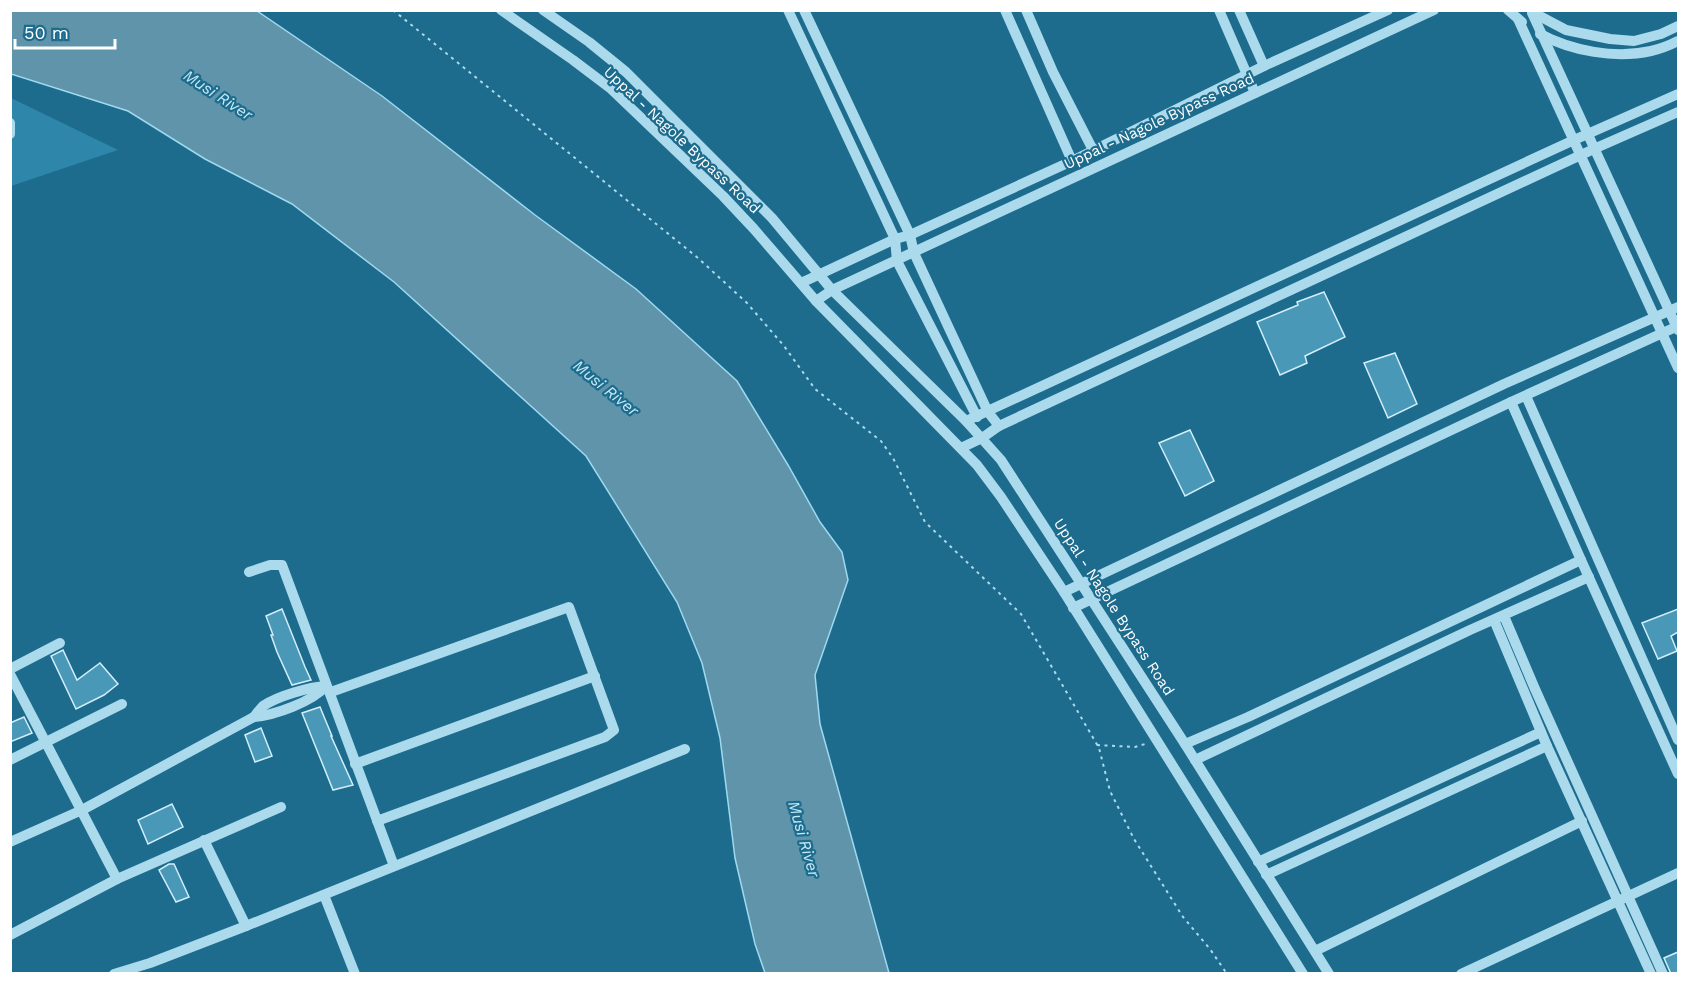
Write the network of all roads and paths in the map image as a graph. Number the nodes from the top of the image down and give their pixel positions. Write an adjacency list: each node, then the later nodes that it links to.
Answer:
1 (393, 10): 73 (path)
2 (501, 10): 36 (street, Uppal - Nagole Bypass Road)
3 (543, 10): 35 (street, Uppal - Nagole Bypass Road)
4 (788, 10): 32 (street)
5 (804, 10): 31 (street)
6 (1005, 10): 30 (street)
7 (1026, 10): 28 (street)
8 (1219, 10): 19 (street)
9 (1239, 10): 18 (street)
10 (1388, 10): 18 (street, Uppal - Nagole Bypass Road)
11 (1434, 10): 20 (street, Uppal - Nagole Bypass Road)
12 (1508, 10): 14 (street)
13 (1531, 12): 15 (street); 16 (street)
14 (1518, 19): 16 (street); 26 (street)
15 (1678, 26)
16 (1542, 35): 17 (street); 24 (street)
17 (1678, 42)
18 (1264, 66): 19 (street, Uppal - Nagole Bypass Road)
19 (1248, 74): 20 (street); 28 (street, Uppal - Nagole Bypass Road)
20 (1255, 93): 33 (street, Uppal - Nagole Bypass Road)
21 (1678, 94): 24 (street)
22 (1678, 112): 27 (street)
23 (10, 123): 25 (street)
24 (1589, 134): 26 (street); 27 (street)
25 (10, 135)
26 (1574, 140): 29 (street); 44 (street)
27 (1596, 148): 29 (street); 39 (street)
28 (1093, 150): 30 (street, Uppal - Nagole Bypass Road)
29 (1581, 155): 40 (street); 49 (street)
30 (1072, 160): 31 (street, Uppal - Nagole Bypass Road)
31 (910, 235): 32 (street, Uppal - Nagole Bypass Road); 33 (street)
32 (895, 239): 34 (street); 35 (street, Uppal - Nagole Bypass Road)
33 (914, 253): 34 (street, Uppal - Nagole Bypass Road); 47 (street)
34 (897, 261): 37 (street, Uppal - Nagole Bypass Road); 48 (street)
35 (819, 275): 36 (street, Uppal - Nagole Bypass Road); 37 (street, Uppal - Nagole Bypass Road)
36 (801, 284): 38 (street, Uppal - Nagole Bypass Road)
37 (832, 290): 38 (street, Uppal - Nagole Bypass Road); 50 (street, Uppal - Nagole Bypass Road)
38 (816, 301): 53 (street, Uppal - Nagole Bypass Road)
39 (1674, 309): 40 (street); 41 (street)
40 (1656, 317): 42 (street); 57 (street)
41 (1678, 327): 42 (street)
42 (1662, 332): 43 (street); 45 (street)
43 (1678, 368)
44 (1030, 393): 47 (street); 49 (street)
45 (1526, 396): 46 (street); 70 (street)
46 (1511, 402): 54 (street); 59 (street)
47 (988, 412): 48 (street); 51 (street)
48 (977, 417): 50 (street)
49 (1013, 419): 51 (street)
50 (966, 422): 52 (street, Uppal - Nagole Bypass Road)
51 (999, 426): 52 (street)
52 (982, 438): 53 (street); 57 (street, Uppal - Nagole Bypass Road)
53 (961, 448): 58 (street, Uppal - Nagole Bypass Road)
54 (1581, 560): 56 (street); 72 (street)
55 (249, 572): 66 (street)
56 (1589, 577): 61 (street); 79 (street)
57 (1081, 583): 58 (street); 59 (street, Uppal - Nagole Bypass Road)
58 (1064, 592): 60 (street, Uppal - Nagole Bypass Road)
59 (1092, 598): 60 (street); 72 (street, Uppal - Nagole Bypass Road)
60 (1073, 608): 69 (street, Uppal - Nagole Bypass Road)
61 (1499, 618): 68 (street); 77 (street); 92 (street)
62 (60, 644): 63 (street)
63 (10, 669)
64 (10, 674): 71 (street)
65 (595, 676): 66 (street); 78 (street); 82 (street)
66 (328, 689): 78 (street); 81 (street)
67 (122, 704): 71 (street)
68 (1541, 732): 74 (street); 86 (street)
69 (1156, 740): 73 (path); 100 (street, Uppal - Nagole Bypass Road)
70 (1678, 740)
71 (45, 741): 76 (street); 81 (street)
72 (1185, 744): 77 (street, Uppal - Nagole Bypass Road)
73 (1097, 745): 99 (path)
74 (1547, 746): 83 (street); 89 (street)
75 (685, 749): 87 (street)
76 (10, 760)
77 (1195, 760): 86 (street, Uppal - Nagole Bypass Road)
78 (355, 764): 82 (street)
79 (1678, 774)
80 (281, 807): 84 (street)
81 (82, 810): 85 (street); 90 (street)
82 (377, 821): 87 (street)
83 (1582, 822): 93 (street); 96 (street)
84 (204, 840): 90 (street); 94 (street)
85 (10, 842)
86 (1258, 862): 89 (street, Uppal - Nagole Bypass Road)
87 (394, 866): 91 (street)
88 (1678, 873): 92 (street)
89 (1266, 875): 96 (street, Uppal - Nagole Bypass Road)
90 (117, 879): 95 (street)
91 (324, 895): 94 (street); 98 (street)
92 (1628, 896): 93 (street); 104 (street)
93 (1617, 901): 102 (street); 103 (street)
94 (246, 926): 97 (street)
95 (10, 935)
96 (1315, 951): 101 (street, Uppal - Nagole Bypass Road)
97 (114, 974)
98 (355, 974)
99 (1227, 974)
100 (1303, 974)
101 (1329, 974)
102 (1461, 974)
103 (1651, 974)
104 (1663, 974)

